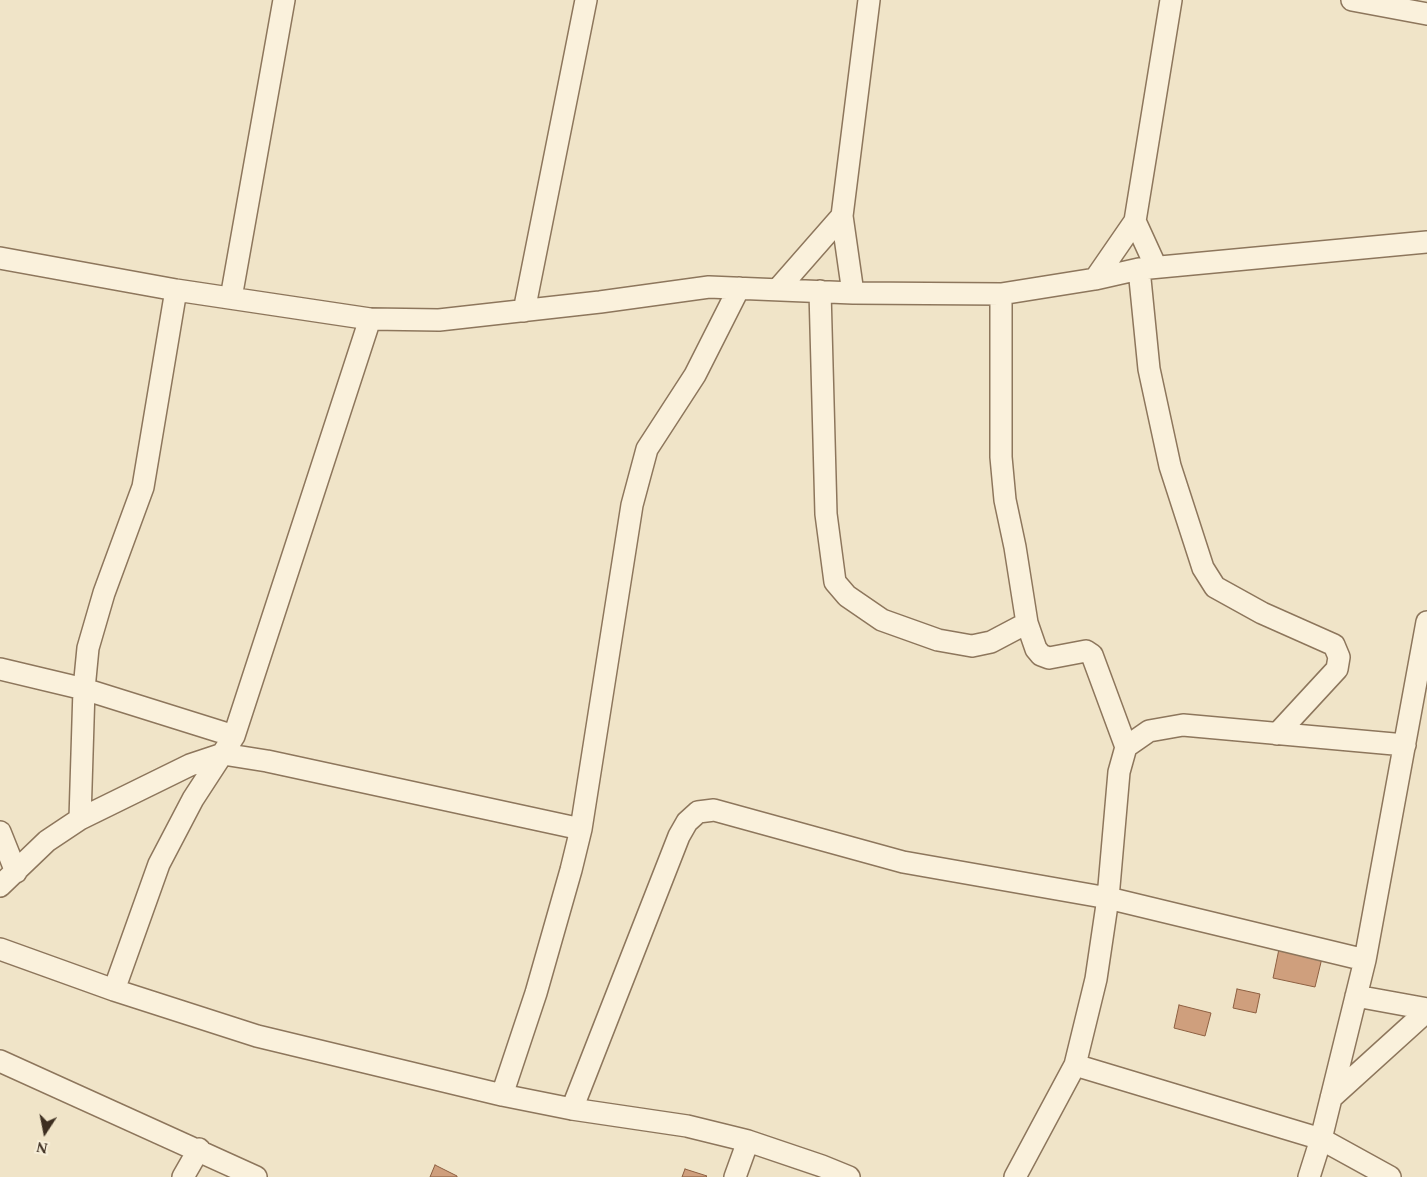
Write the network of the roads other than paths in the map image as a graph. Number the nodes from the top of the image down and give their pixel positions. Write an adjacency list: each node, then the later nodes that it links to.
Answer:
1 (284, 0): 19 (street)
2 (586, 0): 20 (street)
3 (869, 0): 7 (street)
4 (1171, 0): 8 (street)
5 (1352, 0): 6 (street)
6 (1427, 14)
7 (842, 216): 14 (street); 17 (street)
8 (1135, 221): 11 (street); 12 (street)
9 (1427, 242): 11 (street)
10 (0, 258): 15 (street)
11 (1147, 268): 12 (street); 26 (street)
12 (1096, 279): 18 (street)
13 (739, 288): 14 (street); 20 (street); 31 (street)
14 (778, 289): 16 (street)
15 (176, 290): 19 (street); 25 (street)
16 (820, 291): 17 (street); 23 (street)
17 (854, 293): 18 (street)
18 (1001, 294): 23 (street)
19 (231, 298): 21 (street)
20 (524, 310): 21 (street)
21 (370, 319): 27 (street)
22 (1427, 622): 28 (street)
23 (1027, 623): 29 (street)
24 (0, 669): 25 (street)
25 (84, 689): 27 (street); 30 (street)
26 (1277, 734): 28 (street); 29 (street)
27 (228, 745): 30 (street); 31 (street); 38 (street)
28 (1404, 745): 37 (street)
29 (1126, 746): 35 (street)
30 (80, 819): 33 (street)
31 (581, 829): 43 (street)
32 (0, 832): 33 (street)
33 (16, 872): 34 (street)
34 (0, 886)
35 (1108, 898): 37 (street); 42 (street); 45 (street)
36 (0, 949): 38 (street)
37 (1365, 960): 39 (street)
38 (114, 990): 43 (street)
39 (1356, 996): 40 (street); 44 (street)
40 (1427, 1010): 44 (street)
41 (0, 1062): 48 (street)
42 (1075, 1065): 46 (street); 53 (street)
43 (502, 1094): 45 (street)
44 (1331, 1098): 46 (street)
45 (572, 1109): 47 (street)
46 (1321, 1138): 54 (street); 55 (street)
47 (748, 1142): 51 (street); 52 (street)
48 (198, 1149): 49 (street); 50 (street)
49 (183, 1177)
50 (256, 1177)
51 (735, 1177)
52 (849, 1177)
53 (1015, 1177)
54 (1309, 1177)
55 (1390, 1177)

